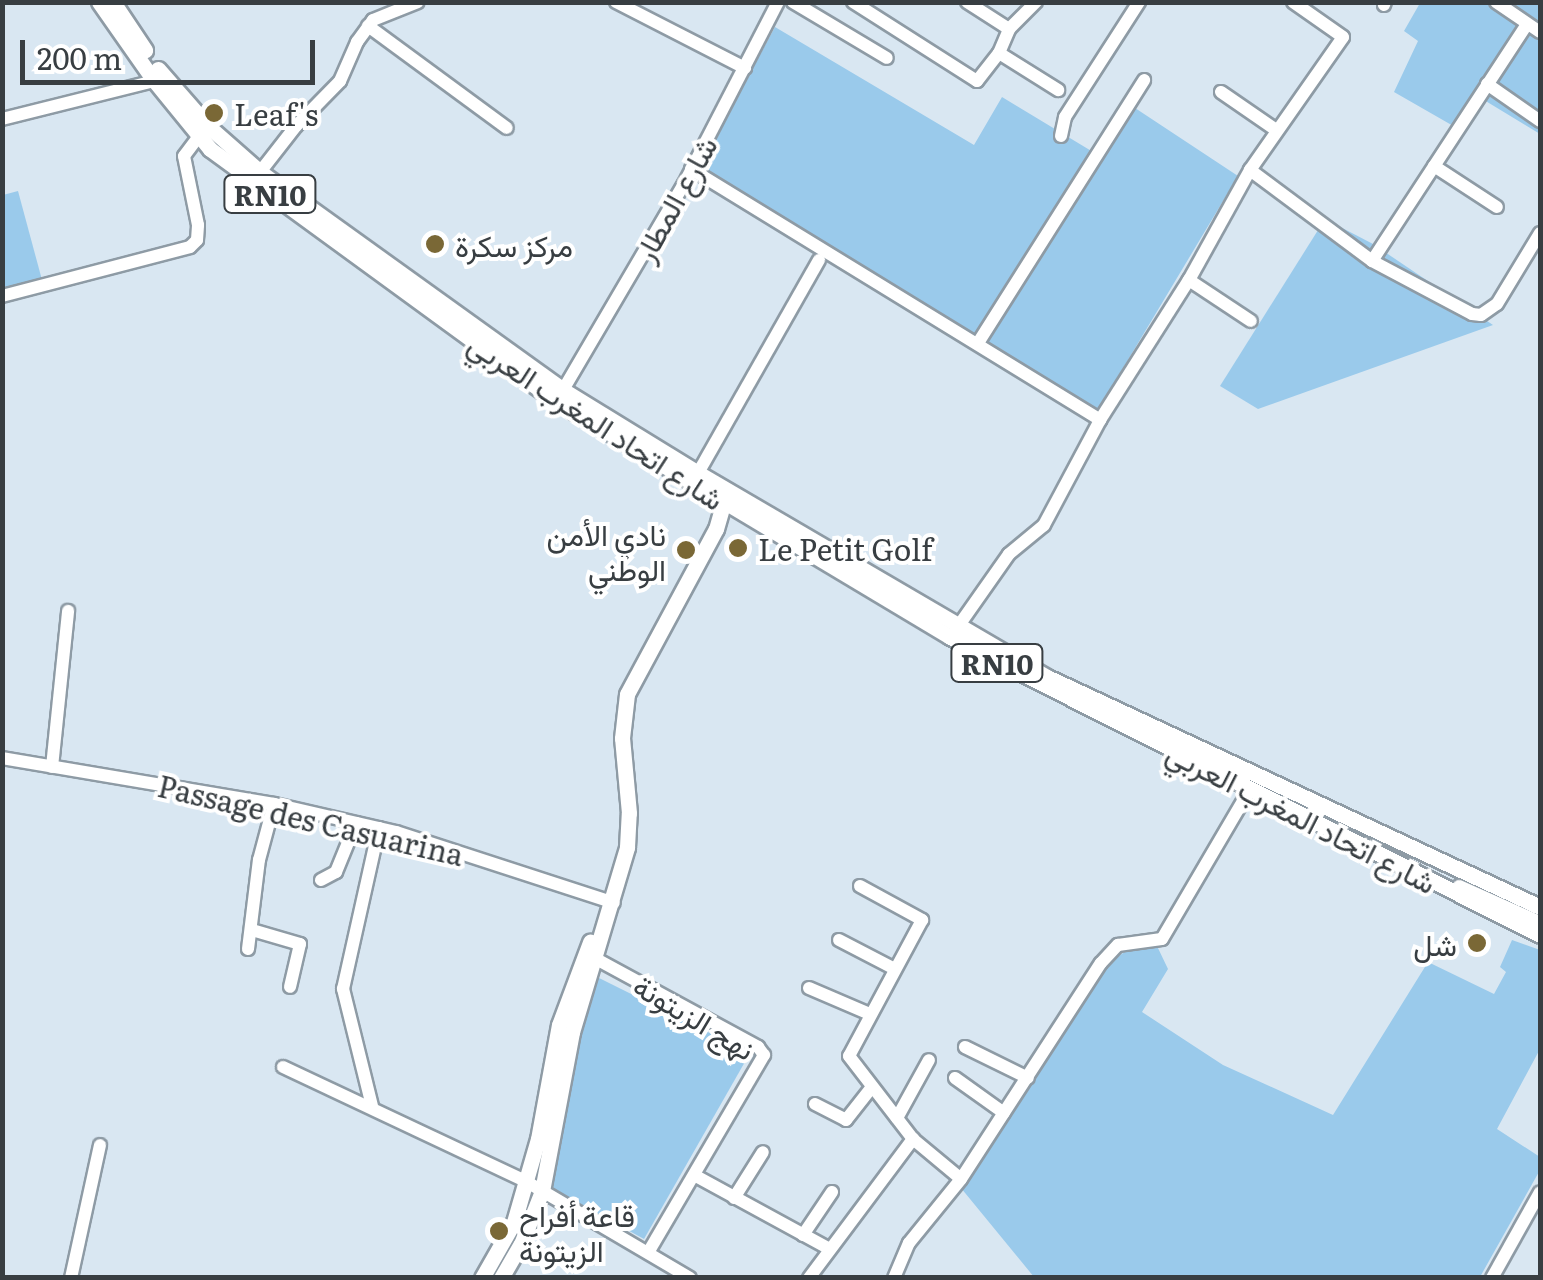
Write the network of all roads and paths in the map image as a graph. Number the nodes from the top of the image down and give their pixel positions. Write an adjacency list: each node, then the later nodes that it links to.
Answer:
1 (99, 2): 22 (main road, شارع اتحاد المغرب العربي / RN10)
2 (418, 2): 15 (street)
3 (616, 2): 20 (street)
4 (778, 2): 20 (street, شارع المطار)
5 (794, 2): 19 (street)
6 (853, 2): 18 (street)
7 (967, 2): 13 (street)
8 (1036, 2): 16 (street)
9 (1139, 2): 31 (street)
10 (1293, 2): 30 (street)
11 (1496, 2): 14 (street)
12 (119, 5): 29 (main road, شارع اتحاد المغرب العربي / RN10)
13 (989, 8): 16 (street)
14 (1528, 24): 17 (street); 23 (street)
15 (368, 26): 28 (street); 35 (street)
16 (1009, 29): 18 (street)
17 (1540, 32)
18 (999, 52): 24 (street)
19 (888, 58)
20 (745, 68): 33 (street, شارع المطار)
21 (1144, 80): 43 (street)
22 (154, 81): 26 (street); 29 (main road, شارع اتحاد المغرب العربي / RN10)
23 (1487, 84): 27 (street); 32 (street)
24 (1058, 90)
25 (1221, 92): 30 (street)
26 (2, 120)
27 (1540, 120)
28 (506, 128)
29 (204, 130): 35 (main road, شارع اتحاد المغرب العربي / RN10); 41 (street); 47 (main road, شارع اتحاد المغرب العربي / RN10)
30 (1276, 130): 34 (street)
31 (1061, 136)
32 (1434, 166): 36 (street); 39 (street)
33 (691, 168): 43 (street); 44 (street, شارع المطار)
34 (1250, 170): 39 (street); 40 (street)
35 (260, 172): 44 (main road, شارع اتحاد المغرب العربي / RN10)
36 (1497, 207)
37 (1540, 233): 39 (street)
38 (819, 260): 46 (street)
39 (1372, 261)
40 (1190, 280): 42 (street); 45 (street)
41 (2, 296)
42 (1251, 321)
43 (978, 344): 45 (street)
44 (562, 390): 46 (main road, شارع اتحاد المغرب العربي / RN10)
45 (1100, 420): 51 (street)
46 (698, 473): 47 (main road, شارع اتحاد المغرب العربي / RN10)
47 (724, 495): 48 (main road, شارع اتحاد المغرب العربي / RN10); 49 (main road)
48 (742, 506): 49 (main road); 51 (main road, شارع اتحاد المغرب العربي / RN10); 54 (main road, شارع اتحاد المغرب العربي / RN10)
49 (716, 528): 61 (main road)
50 (68, 611): 53 (street)
51 (957, 628): 62 (main road, شارع اتحاد المغرب العربي / RN10)
52 (2, 755): 53 (street, Passage des Casuarina)
53 (53, 765): 55 (street, Passage des Casuarina)
54 (1250, 789): 58 (main road, شارع اتحاد المغرب العربي / RN10); 77 (street)
55 (274, 804): 56 (street, Passage des Casuarina); 64 (street)
56 (356, 823): 57 (street, Passage des Casuarina); 59 (street)
57 (379, 828): 61 (street, Passage des Casuarina); 80 (street)
58 (1351, 839): 63 (street); 65 (main road, شارع اتحاد المغرب العربي / RN10)
59 (322, 880)
60 (860, 886): 69 (street)
61 (613, 898): 68 (main road)
62 (1540, 907)
63 (1540, 922)
64 (252, 930): 67 (street); 70 (street)
65 (1540, 935)
66 (840, 940): 69 (street)
67 (248, 950)
68 (590, 956): 86 (street, نهج الزيتونة); 88 (main road)
69 (895, 970): 72 (street)
70 (290, 987)
71 (810, 988): 72 (street)
72 (870, 1014): 78 (street)
73 (965, 1047): 77 (street)
74 (929, 1060): 82 (street)
75 (283, 1067): 80 (street)
76 (955, 1078): 81 (street)
77 (1028, 1078): 81 (street)
78 (872, 1087): 79 (street); 82 (street)
79 (815, 1104)
80 (372, 1106): 88 (street)
81 (1004, 1113): 87 (street)
82 (897, 1118): 83 (street)
83 (913, 1139): 87 (street); 93 (street)
84 (100, 1145): 95 (street)
85 (763, 1152): 91 (street)
86 (694, 1175): 91 (street); 94 (street, نهج الزيتونة)
87 (961, 1179): 100 (street)
88 (534, 1187): 94 (street); 96 (main road); 97 (main road)
89 (832, 1192): 92 (street)
90 (1540, 1192): 101 (street)
91 (734, 1198): 92 (street)
92 (803, 1235): 93 (street)
93 (828, 1248): 99 (street)
94 (649, 1251): 98 (street)
95 (72, 1278)
96 (482, 1278)
97 (501, 1278)
98 (690, 1278)
99 (809, 1278)
100 (894, 1278)
101 (1492, 1278)

